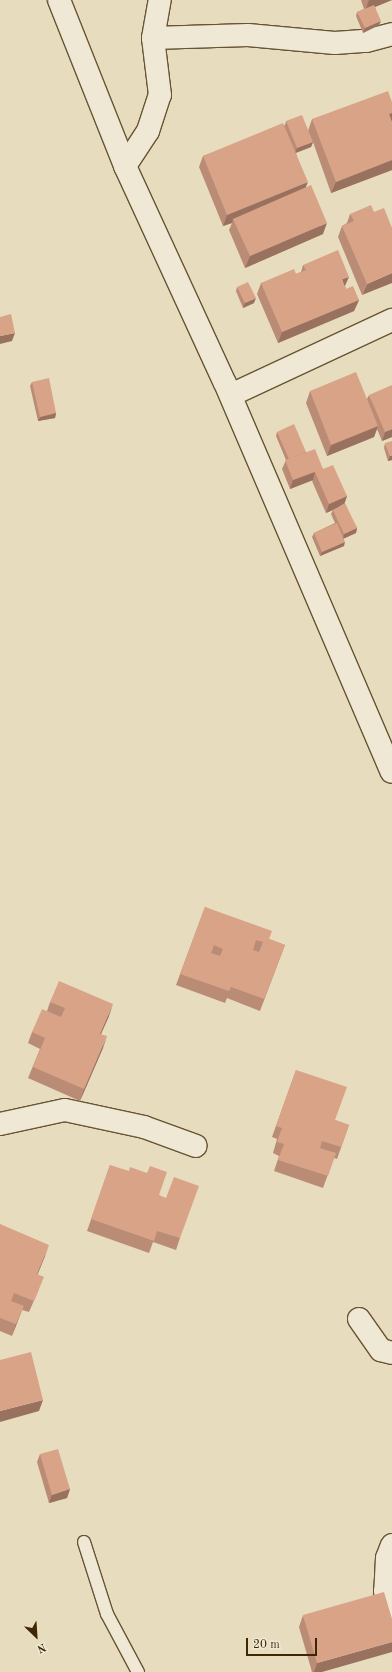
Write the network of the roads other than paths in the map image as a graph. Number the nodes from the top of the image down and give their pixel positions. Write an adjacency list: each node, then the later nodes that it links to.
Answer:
1 (59, 0): 5 (street)
2 (160, 0): 4 (street)
3 (392, 34): 4 (street)
4 (153, 38): 5 (street)
5 (125, 166): 7 (street)
6 (392, 320): 7 (street)
7 (230, 396): 8 (street)
8 (392, 772)
9 (0, 1124): 10 (street)
10 (196, 1146)
11 (359, 1319): 12 (street)
12 (392, 1354)
13 (84, 1542): 16 (lane)
14 (392, 1544): 15 (street)
15 (392, 1624)
16 (138, 1672)

